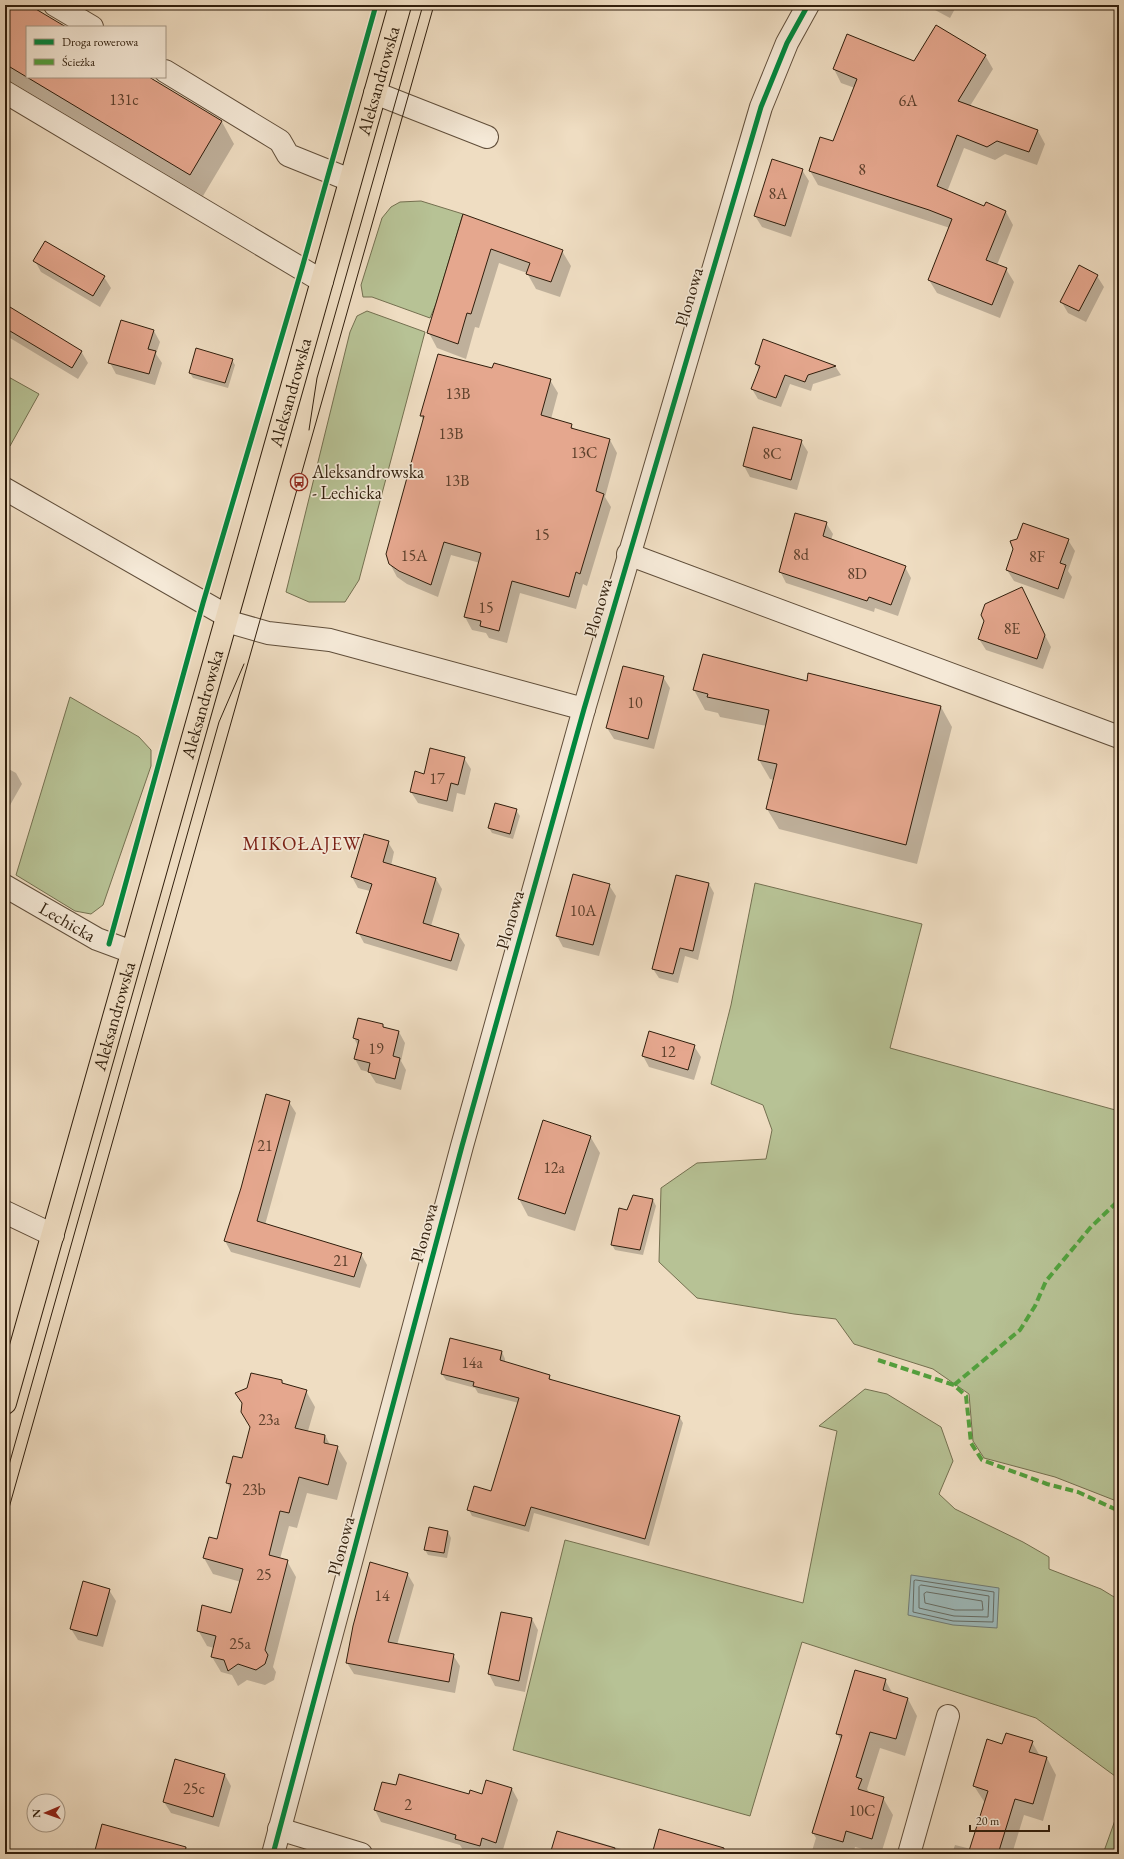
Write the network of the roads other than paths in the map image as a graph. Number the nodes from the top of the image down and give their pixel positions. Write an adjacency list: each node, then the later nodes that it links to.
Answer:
1 (55, 5): 4 (street)
2 (400, 5): 7 (main road, Aleksandrowska)
3 (808, 5): 12 (street, Plonowa)
4 (90, 26)
5 (166, 72): 9 (street)
6 (5, 92): 10 (street)
7 (375, 93): 8 (street); 9 (main road, Aleksandrowska)
8 (487, 137)
9 (350, 180): 10 (main road, Aleksandrowska)
10 (322, 281): 13 (main road, Aleksandrowska)
11 (5, 488): 13 (street)
12 (628, 554): 14 (street, Plonowa); 15 (street)
13 (227, 619): 14 (street); 17 (main road, Aleksandrowska)
14 (584, 709): 22 (street, Plonowa)
15 (1119, 737)
16 (5, 886): 17 (street, Lechicka)
17 (132, 952): 19 (main road, Aleksandrowska)
18 (5, 1212): 19 (street)
19 (52, 1235): 20 (main road, Aleksandrowska)
20 (5, 1403)
21 (948, 1716): 25 (street)
22 (279, 1829): 23 (street, Plonowa); 24 (street)
23 (273, 1854)
24 (361, 1854)
25 (909, 1854)

